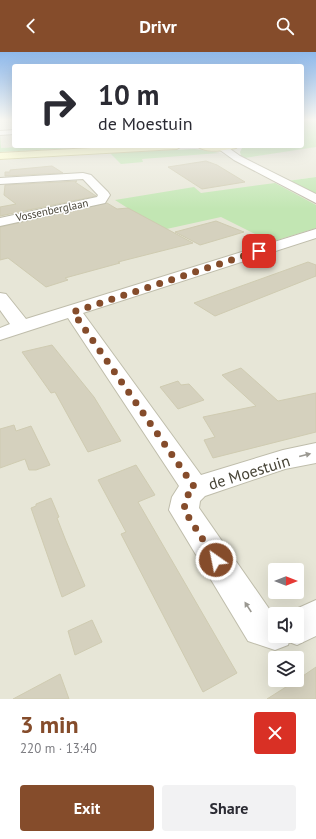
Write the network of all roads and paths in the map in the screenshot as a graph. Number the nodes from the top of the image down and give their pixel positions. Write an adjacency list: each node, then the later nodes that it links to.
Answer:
1 (120, 149): 3 (main road)
2 (230, 149): 5 (street)
3 (0, 156)
4 (0, 181): 6 (street, Vossenberglaan)
5 (316, 199)
6 (0, 222)
7 (316, 233): 9 (street)
8 (0, 298): 10 (street)
9 (73, 312): 10 (street); 13 (street)
10 (22, 327): 11 (street)
11 (0, 334)
12 (316, 453): 13 (street, de Moestuin, one-way to 12)
13 (195, 488): 16 (street, de Moestuin, one-way to 13)
14 (316, 617): 15 (street)
15 (304, 624)
16 (268, 630)

